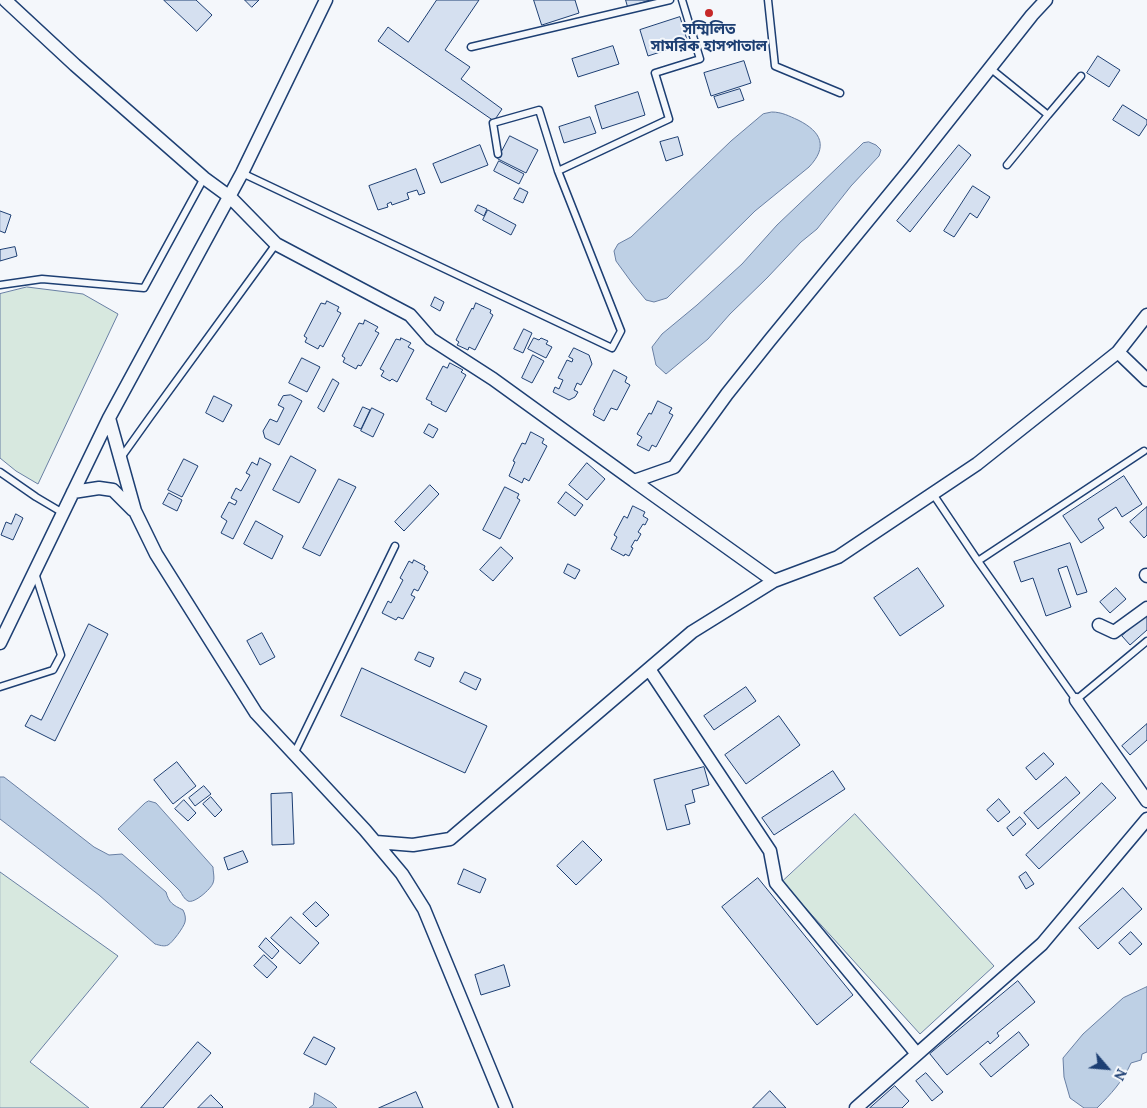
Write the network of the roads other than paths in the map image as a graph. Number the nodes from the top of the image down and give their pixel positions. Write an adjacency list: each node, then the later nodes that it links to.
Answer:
1 (5, 0): 18 (street)
2 (316, 0): 8 (street)
3 (326, 0): 8 (street)
4 (670, 0): 9 (lane)
5 (682, 0): 16 (lane)
6 (768, 0): 12 (lane)
7 (1046, 0): 10 (street)
8 (320, 13): 17 (street)
9 (471, 47)
10 (990, 68): 13 (lane); 29 (street)
11 (1081, 76): 13 (lane)
12 (840, 93)
13 (1048, 115): 15 (lane)
14 (498, 154): 16 (lane)
15 (1006, 165)
16 (558, 171): 17 (lane)
17 (242, 172): 19 (street)
18 (204, 178): 19 (street); 21 (lane)
19 (230, 197): 20 (street); 25 (street)
20 (276, 244): 27 (lane); 29 (street)
21 (0, 285)
22 (1147, 316): 23 (street)
23 (1118, 352): 24 (street); 31 (street)
24 (1147, 380)
25 (109, 418): 27 (street); 30 (street)
26 (1144, 451): 35 (lane)
27 (120, 460): 33 (street)
28 (0, 472): 32 (lane)
29 (634, 481): 37 (street)
30 (73, 492): 32 (street); 33 (street)
31 (933, 494): 35 (lane); 37 (street)
32 (63, 512): 36 (street)
33 (134, 512): 45 (street)
34 (395, 546): 45 (lane)
35 (978, 561): 44 (lane)
36 (34, 572): 41 (street); 43 (lane)
37 (774, 581): 42 (street)
38 (1147, 608): 39 (street)
39 (1099, 625)
40 (1147, 641): 44 (lane)
41 (0, 644)
42 (649, 669): 48 (street); 49 (street)
43 (0, 688)
44 (1076, 700): 46 (street)
45 (294, 754): 48 (street)
46 (1147, 801)
47 (1147, 819): 49 (street)
48 (376, 842): 50 (street)
49 (917, 1054): 51 (street)
50 (506, 1108)
51 (856, 1108)

